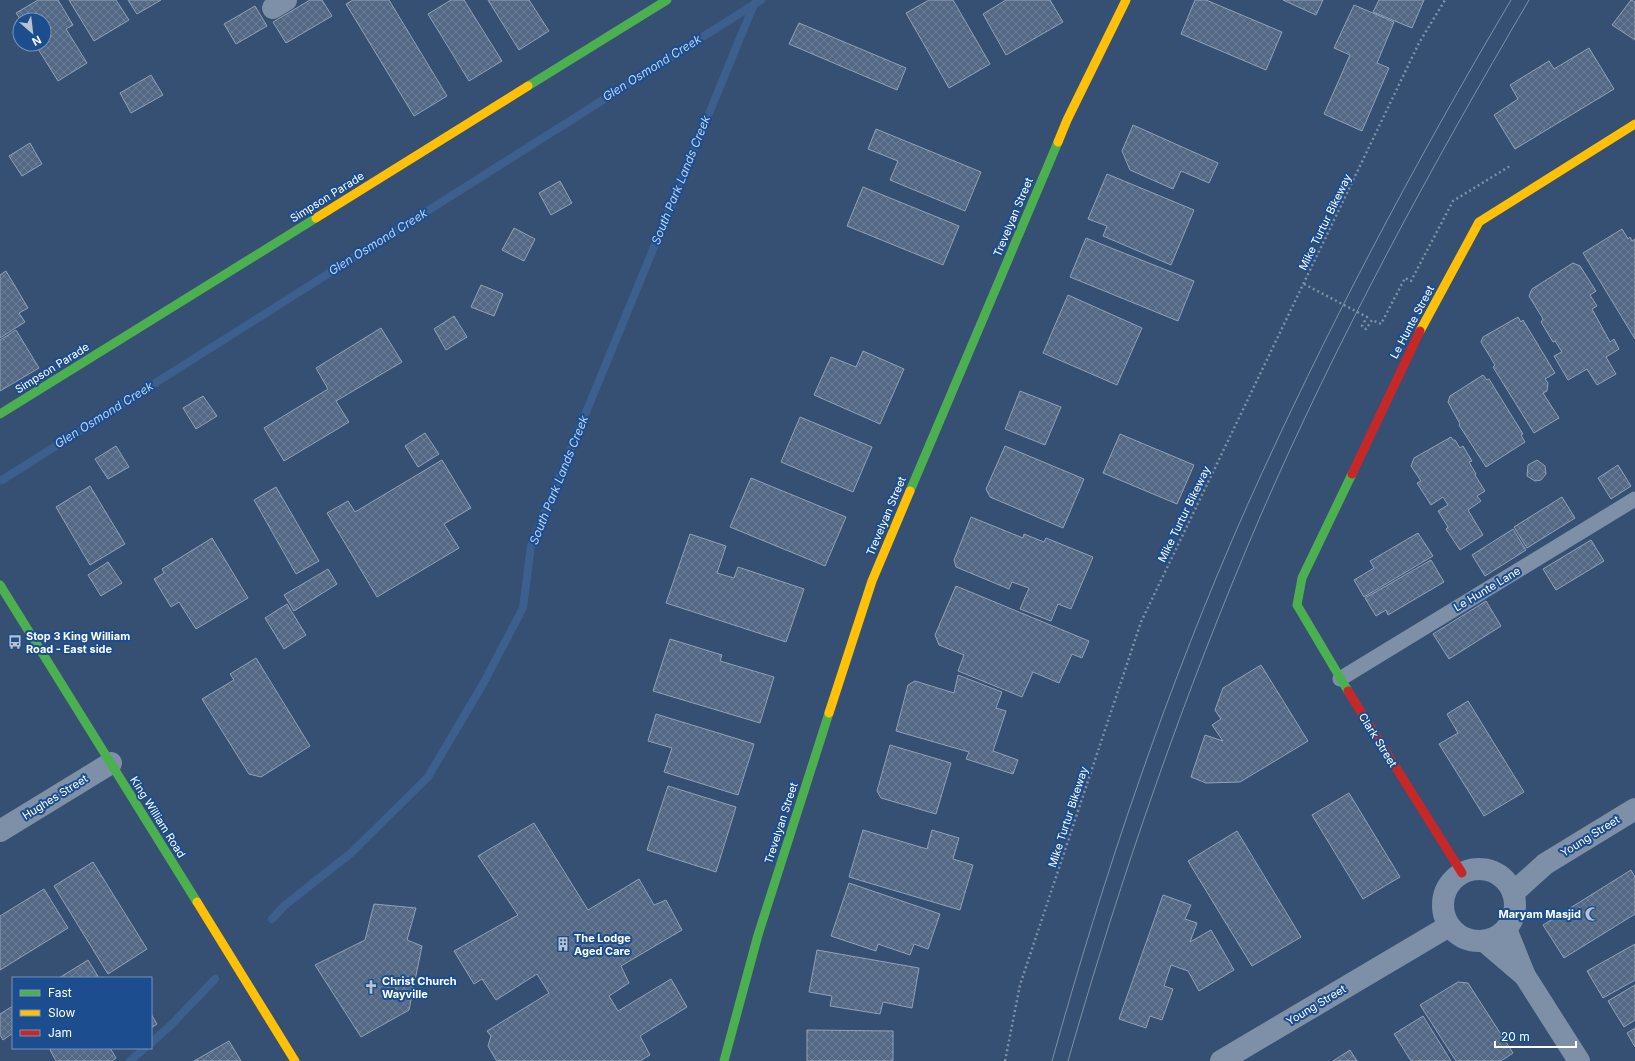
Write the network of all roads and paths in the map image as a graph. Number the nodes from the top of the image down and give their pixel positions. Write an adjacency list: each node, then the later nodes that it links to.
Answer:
1 (667, 0): 7 (street, Simpson Parade)
2 (1126, 0): 22 (street, Trevelyan Street)
3 (1445, 0): 6 (path, Mike Turtur Bikeway)
4 (1635, 124): 10 (street, Le Hunte Street)
5 (1510, 166): 6 (path)
6 (1304, 284): 23 (path, Mike Turtur Bikeway)
7 (0, 414)
8 (1635, 498): 11 (lane, Le Hunte Lane)
9 (0, 585): 12 (street, King William Road)
10 (1297, 604): 11 (street, Clark Street)
11 (1340, 679): 15 (street, Clark Street)
12 (111, 764): 14 (street, Hughes Street); 21 (street, King William Road)
13 (1635, 808): 16 (street, Young Street)
14 (0, 831)
15 (1462, 873): 16 (street); 17 (street)
16 (1508, 885): 18 (street)
17 (1446, 920): 19 (street); 24 (street, Young Street)
18 (1506, 929): 19 (street); 20 (street)
19 (1484, 941): 20 (street)
20 (1525, 976): 25 (street)
21 (295, 1061)
22 (724, 1061)
23 (1005, 1061)
24 (1221, 1061)
25 (1579, 1061)

